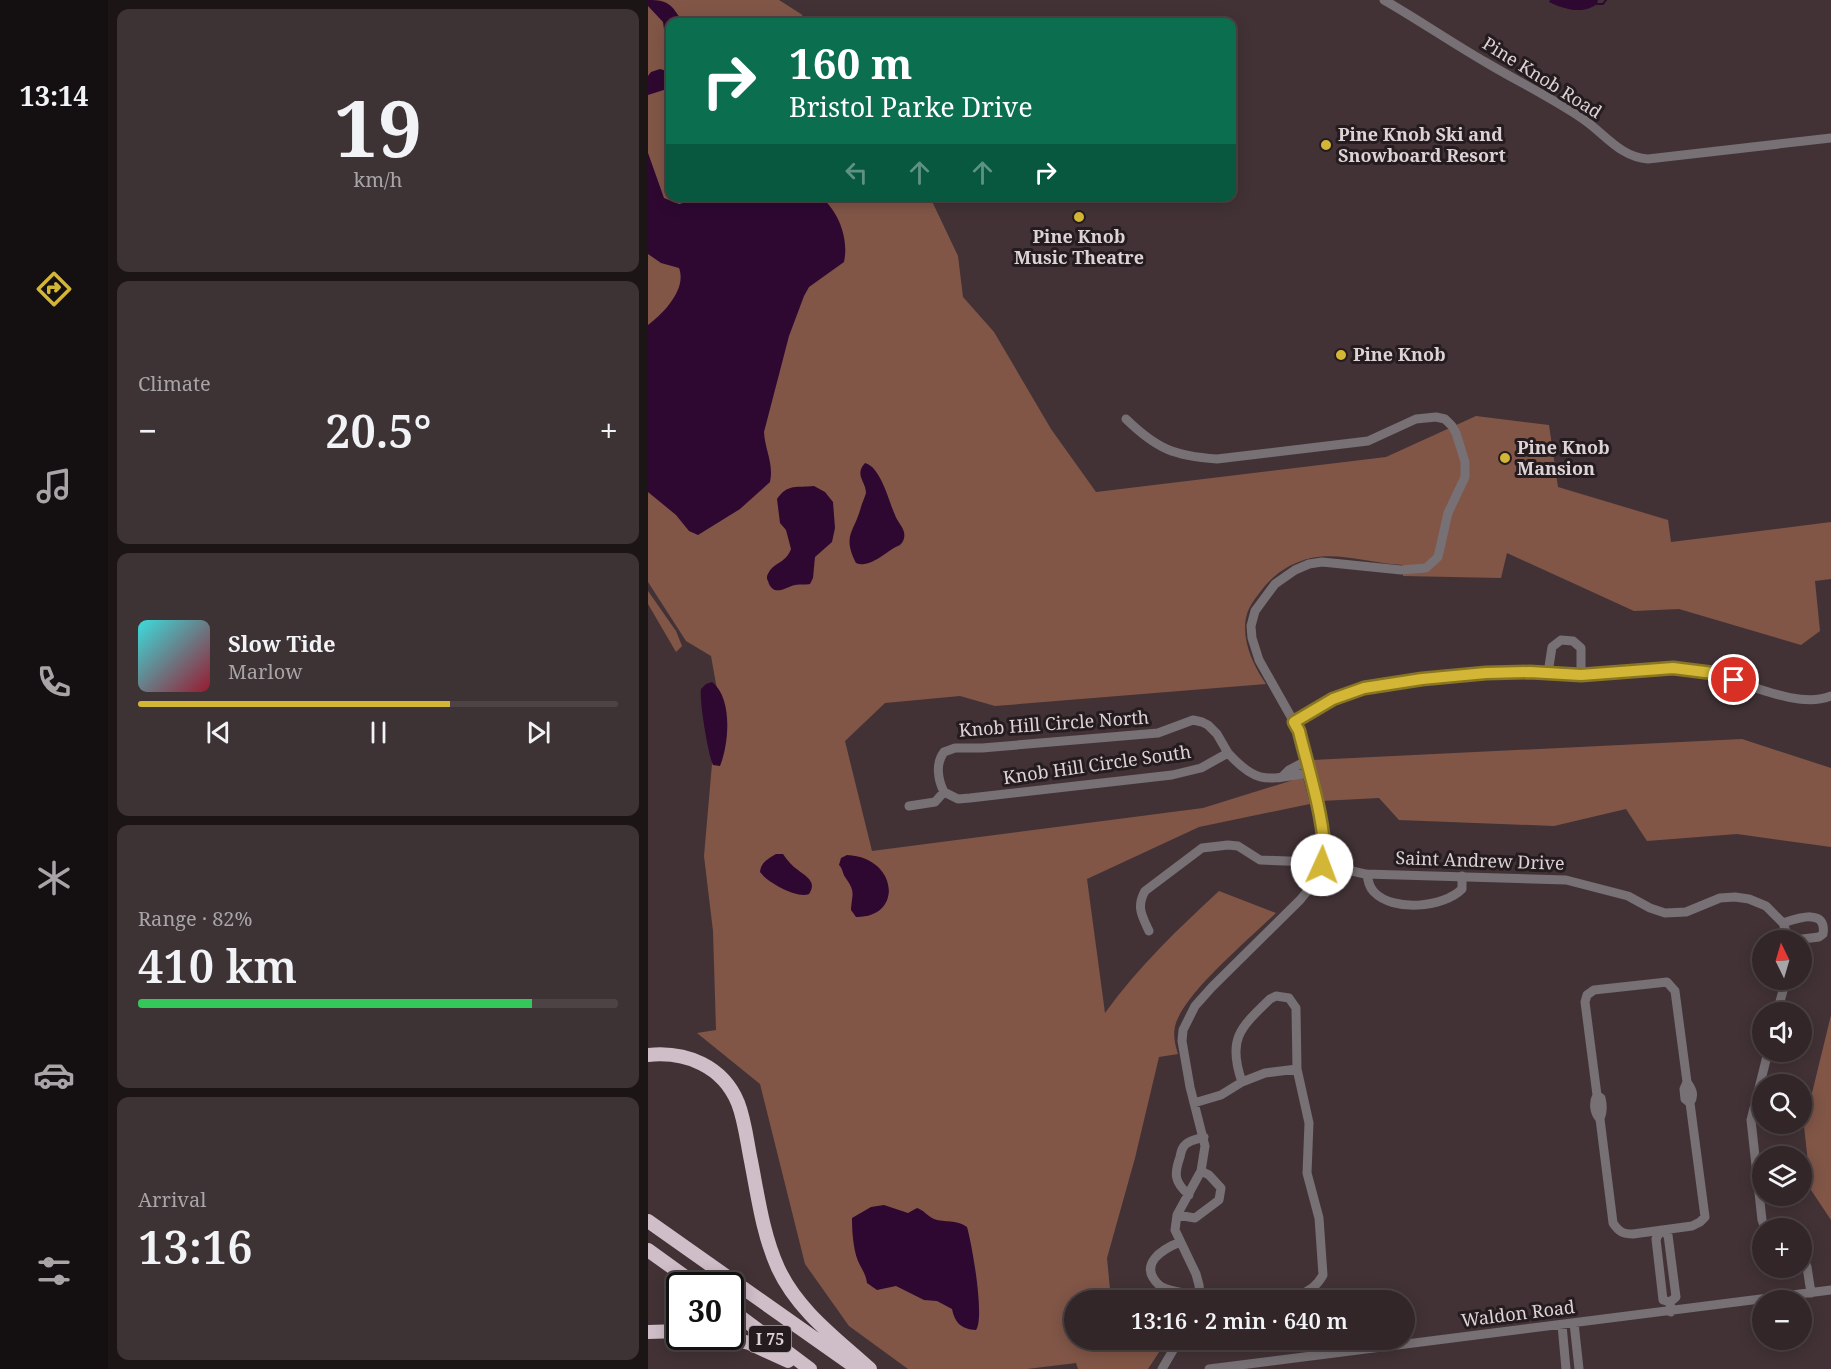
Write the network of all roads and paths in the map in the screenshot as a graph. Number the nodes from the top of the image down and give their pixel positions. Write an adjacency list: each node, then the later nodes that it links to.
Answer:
1 (1384, 0): 2 (street, Pine Knob Road)
2 (1831, 138)
3 (1126, 419): 7 (street)
4 (1548, 673): 5 (street); 5 (street); 7 (street)
5 (1581, 675): 6 (street)
6 (1831, 696)
7 (1294, 722): 9 (street)
8 (1228, 753): 11 (street); 12 (street, Knob Hill Circle South); 12 (street, Knob Hill Circle North)
9 (1306, 761): 10 (street); 11 (street)
10 (1309, 774): 11 (street); 14 (street)
11 (1283, 776)
12 (944, 792): 13 (street)
13 (909, 806)
14 (1322, 865): 15 (street, Saint Andrew Drive); 19 (street, Saint Andrew Drive); 25 (street)
15 (1367, 874): 16 (street, Saint Andrew Drive); 16 (street)
16 (1462, 876): 17 (street, Saint Andrew Drive)
17 (1783, 923): 18 (street, Saint Andrew Drive); 20 (street)
18 (1785, 930)
19 (1149, 932)
20 (1812, 938)
21 (648, 1055): 53 (highway)
22 (1766, 1062): 30 (street)
23 (1297, 1069): 24 (street); 24 (street); 38 (street)
24 (1242, 1082): 25 (street)
25 (1194, 1103): 26 (street)
26 (1204, 1137): 27 (street); 28 (street)
27 (1201, 1171): 28 (street); 29 (street)
28 (1189, 1195): 29 (street)
29 (1177, 1215): 33 (street)
30 (1764, 1218)
31 (648, 1221): 52 (highway, I 75)
32 (1661, 1230): 32 (street); 42 (street)
33 (1180, 1242): 36 (street); 37 (street)
34 (648, 1250): 35 (highway)
35 (679, 1272)
36 (1171, 1290)
37 (1198, 1290)
38 (1308, 1290)
39 (1831, 1290): 40 (street, Waldon Road)
40 (1812, 1293)
41 (1752, 1299): 42 (street, Waldon Road)
42 (1670, 1307): 44 (street, Waldon Road)
43 (744, 1320): 51 (highway, I 75)
44 (1574, 1323): 45 (street, Waldon Road); 57 (street)
45 (1562, 1325): 55 (street, Waldon Road); 56 (street)
46 (666, 1331): 47 (highway)
47 (648, 1332)
48 (744, 1342): 50 (highway)
49 (1173, 1350): 54 (street)
50 (803, 1369)
51 (810, 1369)
52 (858, 1369)
53 (870, 1369)
54 (1162, 1369)
55 (1209, 1369)
56 (1566, 1369)
57 (1579, 1369)

